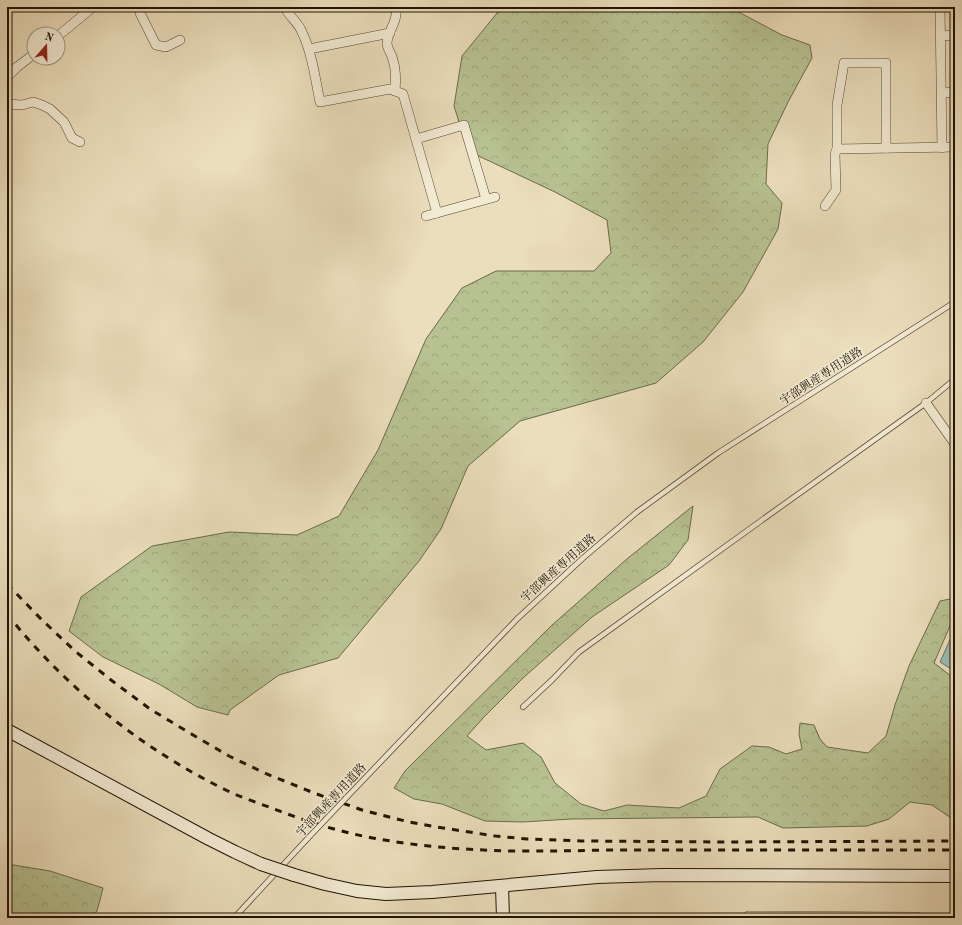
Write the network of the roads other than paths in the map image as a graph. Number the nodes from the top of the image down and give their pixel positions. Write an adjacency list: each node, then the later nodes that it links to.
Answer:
1 (93, 7): 6 (street)
2 (139, 7): 10 (street)
3 (285, 7): 11 (street)
4 (396, 7): 7 (street)
5 (940, 7): 9 (street)
6 (66, 29)
7 (390, 33): 11 (street); 14 (street)
8 (955, 35): 9 (street)
9 (941, 36): 16 (street)
10 (180, 40)
11 (309, 49): 14 (street)
12 (26, 60): 13 (street)
13 (7, 77)
14 (395, 91): 18 (street)
15 (955, 92): 16 (street)
16 (942, 93): 22 (street)
17 (7, 104): 19 (street)
18 (416, 139): 25 (street); 25 (street)
19 (80, 142)
20 (955, 147): 22 (street)
21 (886, 148): 22 (street); 23 (street); 23 (street)
22 (942, 148)
23 (837, 149): 24 (street)
24 (825, 206)
25 (437, 213): 26 (street)
26 (426, 216)
27 (955, 302): 35 (lane, 宇部興産専用道路, bridge)
28 (955, 380): 29 (lane)
29 (926, 403): 30 (street); 31 (lane)
30 (955, 444)
31 (523, 707)
32 (7, 730): 34 (street, bridge)
33 (955, 876): 34 (street)
34 (502, 886): 36 (street)
35 (234, 918)
36 (503, 918)
37 (748, 918): 38 (street)
38 (918, 918)

